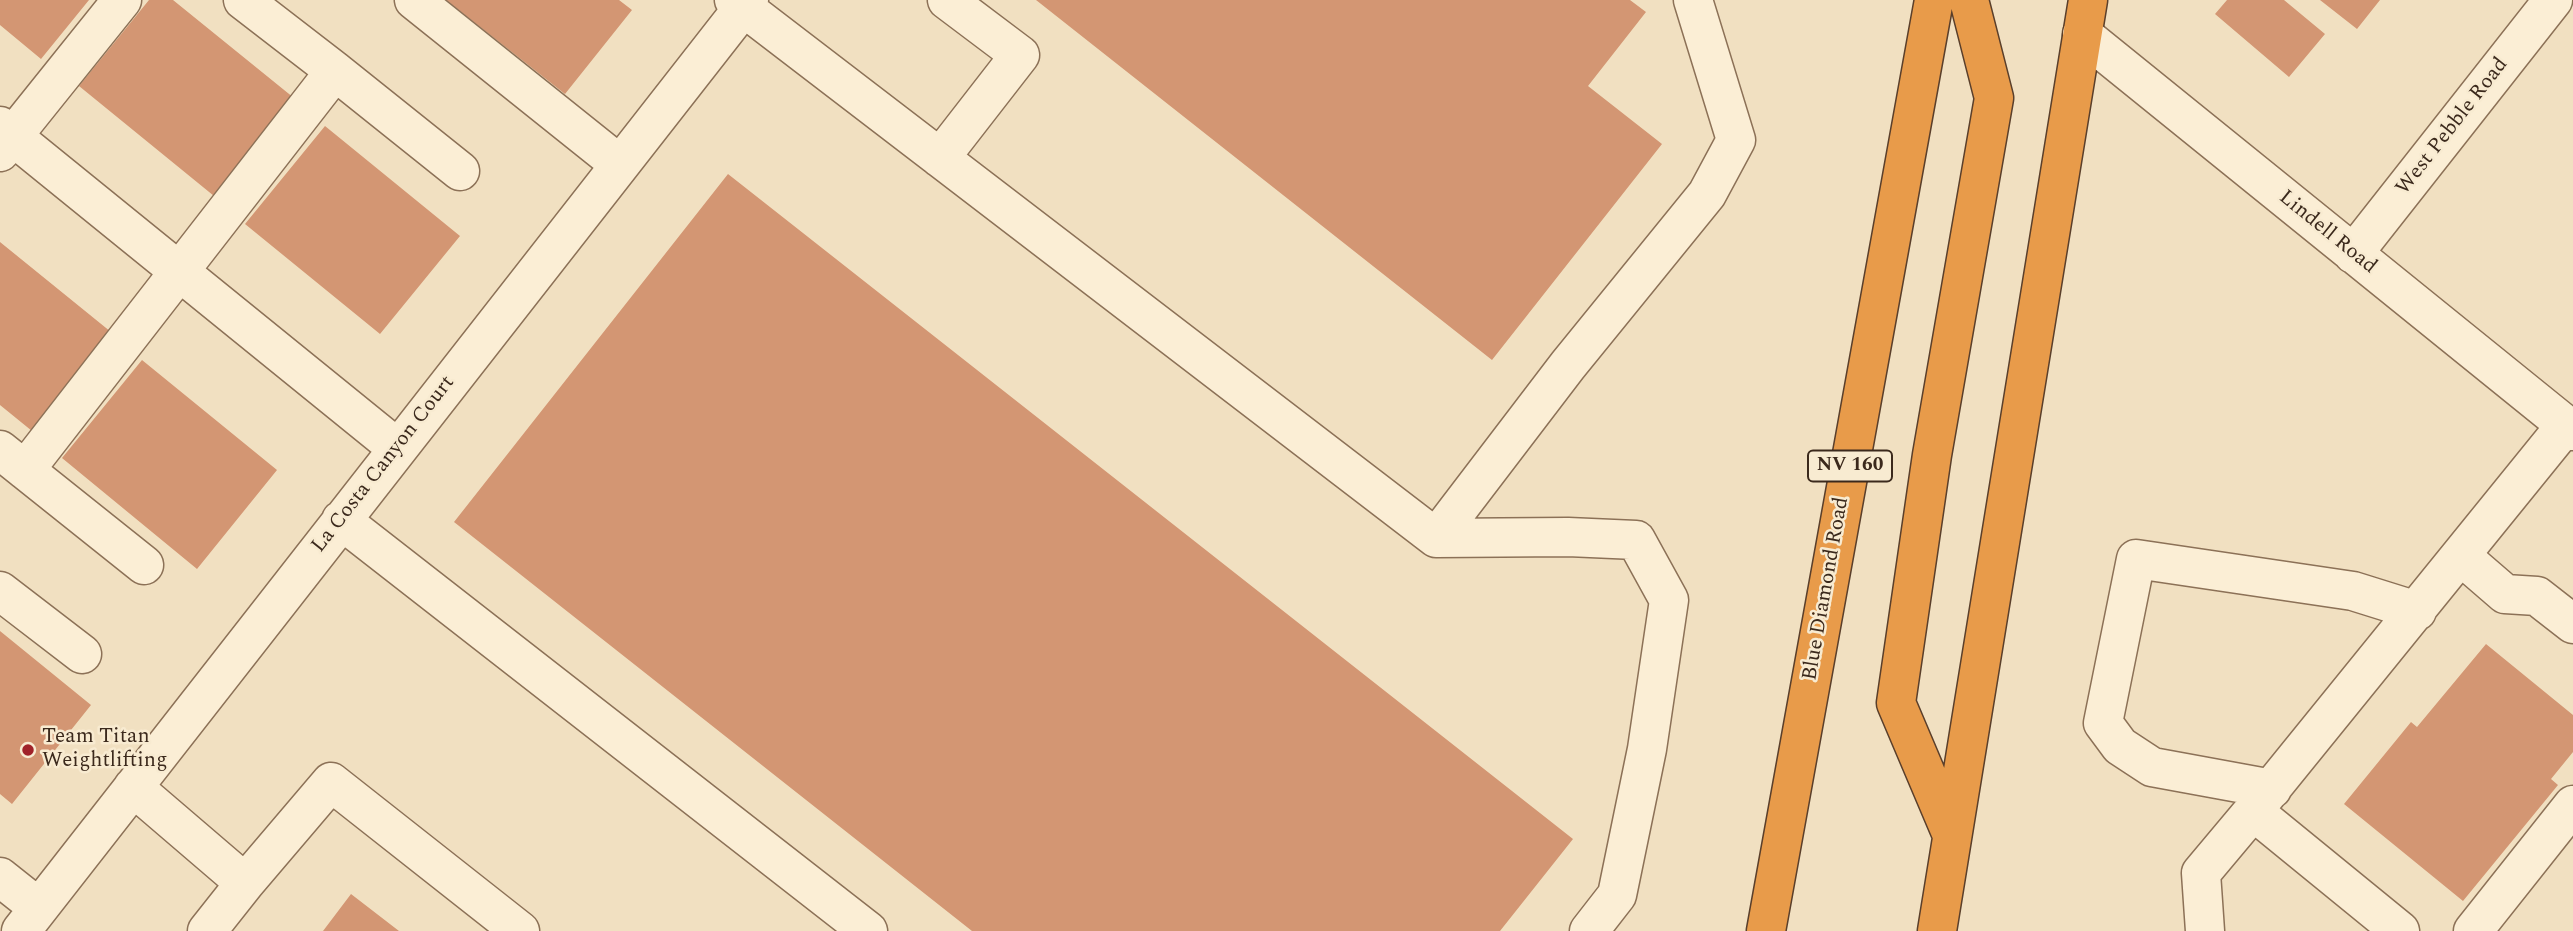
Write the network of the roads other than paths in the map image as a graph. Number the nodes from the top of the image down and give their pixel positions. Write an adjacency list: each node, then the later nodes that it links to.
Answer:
1 (121, 0): 12 (street)
2 (243, 0): 11 (street)
3 (414, 0): 14 (street)
4 (947, 0): 13 (street)
5 (1693, 0): 22 (street)
6 (1934, 0): 40 (highway, Blue Diamond Road / NV 160)
7 (1969, 0): 32 (highway)
8 (2553, 0): 16 (street, West Pebble Road)
9 (742, 3): 13 (street); 14 (street, La Costa Canyon Court)
10 (2082, 11): 16 (street, Lindell Road); 32 (highway)
11 (335, 71): 15 (street); 17 (street)
12 (4, 138): 17 (street)
13 (940, 158): 22 (street)
14 (619, 164): 19 (street, La Costa Canyon Court)
15 (460, 171)
16 (2353, 254): 18 (street, Lindell Road)
17 (178, 271): 19 (street); 20 (street)
18 (2569, 428): 23 (street)
19 (397, 448): 21 (street, La Costa Canyon Court)
20 (12, 460): 24 (street)
21 (341, 520): 29 (street, La Costa Canyon Court); 38 (street)
22 (1436, 538): 39 (street)
23 (2461, 556): 26 (street); 27 (street)
24 (144, 565)
25 (0, 591): 28 (street)
26 (2417, 611): 30 (street); 30 (street)
27 (2573, 624)
28 (82, 654)
29 (133, 787): 34 (street); 35 (street, La Costa Canyon Court)
30 (2263, 800): 42 (street); 43 (street)
31 (2573, 805): 44 (street)
32 (1952, 835): 41 (highway)
33 (0, 877): 35 (street)
34 (245, 883): 36 (street); 37 (street)
35 (30, 919)
36 (207, 931)
37 (520, 931)
38 (868, 931)
39 (1589, 931)
40 (1766, 931)
41 (1937, 931)
42 (2205, 931)
43 (2400, 931)
44 (2473, 931)

